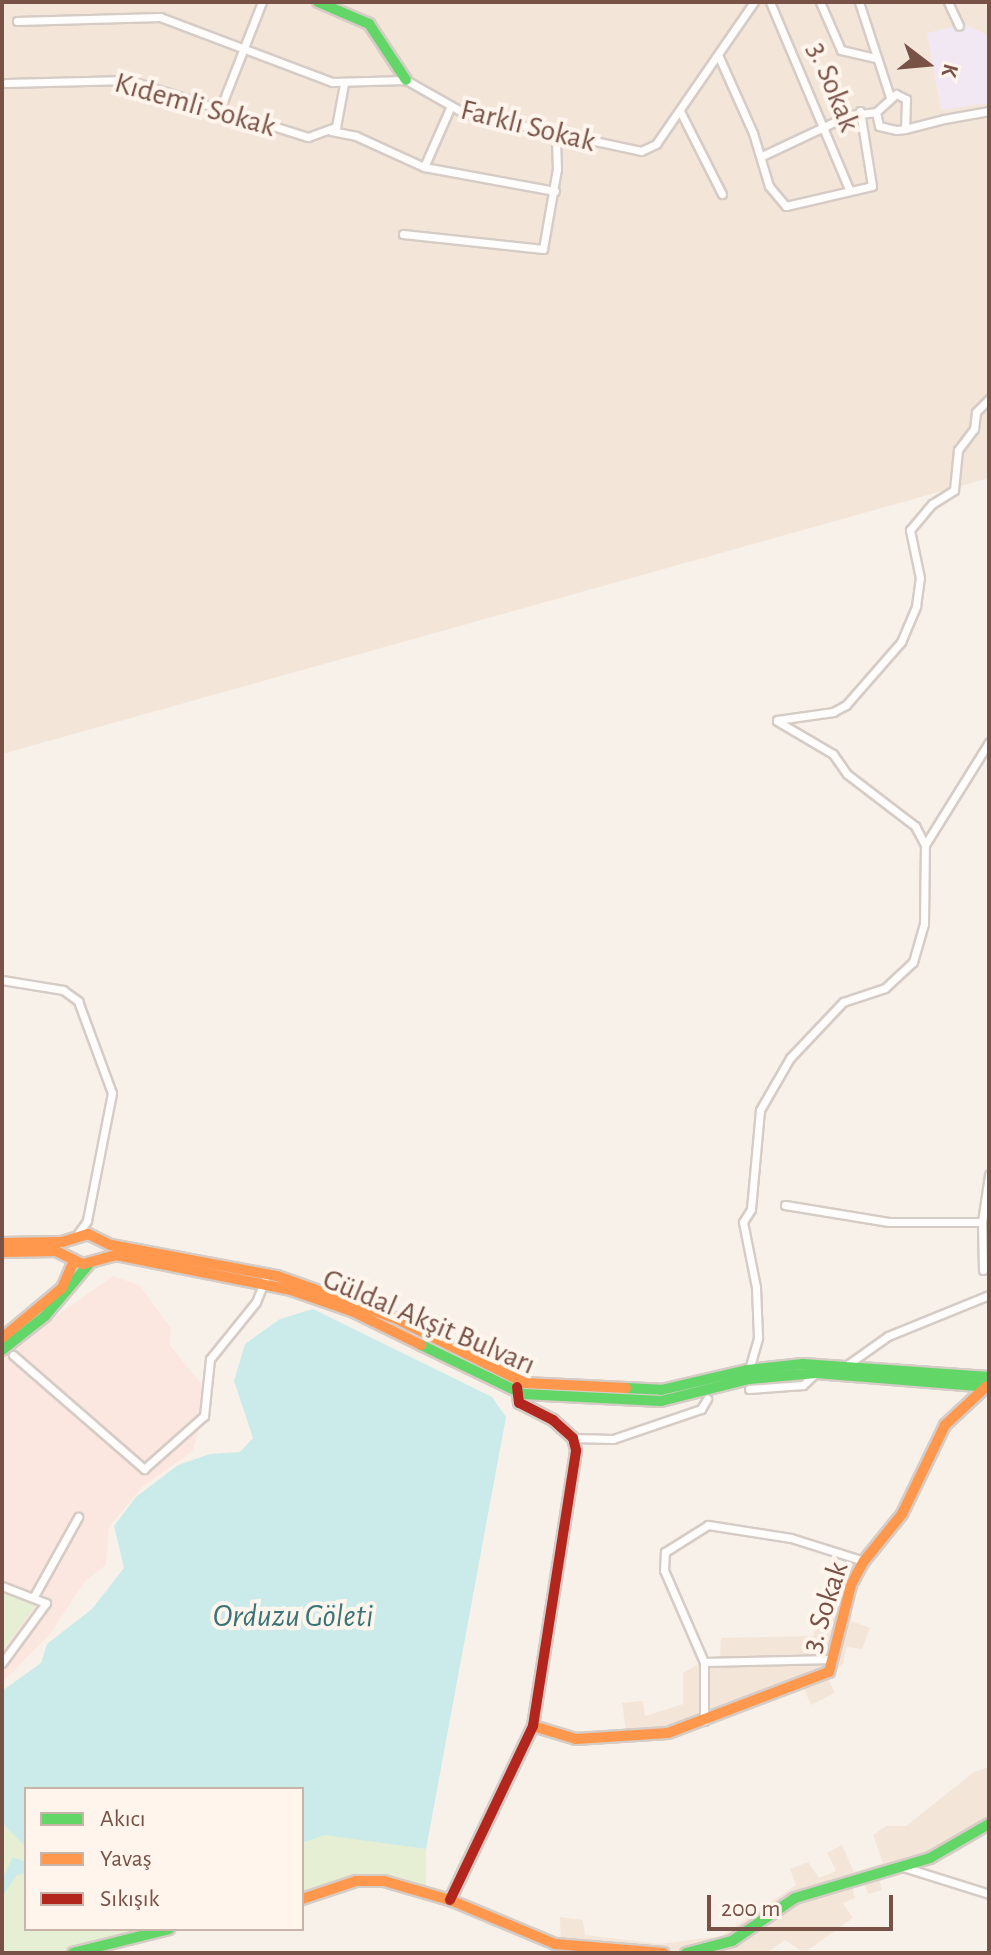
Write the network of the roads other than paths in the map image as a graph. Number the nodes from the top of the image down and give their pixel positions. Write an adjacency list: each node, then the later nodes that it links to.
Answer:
1 (262, 2): 11 (street)
2 (318, 2): 8 (street)
3 (754, 2): 12 (street)
4 (770, 2): 24 (street, 3. Sokak)
5 (820, 2): 13 (street)
6 (859, 2): 13 (street)
7 (948, 2): 10 (street)
8 (332, 4): 14 (street)
9 (17, 21): 11 (street)
10 (959, 26)
11 (244, 49): 16 (street); 19 (street)
12 (719, 57): 20 (street); 28 (street)
13 (877, 58): 17 (street)
14 (406, 80): 16 (street); 18 (street, Farklı Sokak)
15 (6, 83): 19 (street, Kıdemli Sokak)
16 (344, 84): 26 (street)
17 (890, 97): 23 (street); 25 (street)
18 (450, 108): 27 (street, Farklı Sokak); 29 (street)
19 (220, 109): 26 (street, Kıdemli Sokak)
20 (680, 111): 27 (street, Farklı Sokak); 32 (street)
21 (860, 111): 23 (street); 24 (street); 31 (street)
22 (989, 111): 25 (street)
23 (876, 112): 25 (street)
24 (822, 125): 28 (street); 31 (street, 3. Sokak)
25 (905, 129)
26 (331, 131): 29 (street, Kıdemli Sokak)
27 (556, 135): 30 (street)
28 (762, 156): 31 (street)
29 (424, 167): 30 (street, Kıdemli Sokak)
30 (555, 191): 33 (street)
31 (850, 191)
32 (722, 194)
33 (403, 234)
34 (989, 399): 36 (street)
35 (989, 742): 36 (street)
36 (925, 845): 56 (street)
37 (2, 980): 40 (street)
38 (989, 1175): 41 (street)
39 (785, 1205): 41 (street)
40 (87, 1221): 42 (street); 43 (street)
41 (982, 1222): 49 (street)
42 (74, 1237): 43 (street, Güldal Akşit Bulvarı); 44 (street, Güldal Akşit Bulvarı); 47 (street)
43 (98, 1240): 46 (street); 50 (street, Güldal Akşit Bulvarı)
44 (2, 1243)
45 (2, 1252): 47 (street)
46 (101, 1256): 48 (street); 50 (street, Güldal Akşit Bulvarı)
47 (72, 1258): 48 (street); 52 (street)
48 (89, 1264): 53 (street)
49 (983, 1270)
50 (265, 1279): 54 (street); 58 (street, Güldal Akşit Bulvarı)
51 (989, 1295): 55 (street)
52 (2, 1338)
53 (2, 1350)
54 (13, 1355)
55 (847, 1365): 56 (street, Güldal Akşit Bulvarı); 57 (street, Güldal Akşit Bulvarı)
56 (748, 1380): 57 (street, Güldal Akşit Bulvarı); 58 (street, Güldal Akşit Bulvarı)
57 (988, 1384): 62 (street, 3. Sokak)
58 (517, 1386): 60 (street)
59 (707, 1399): 60 (street)
60 (573, 1438): 69 (street)
61 (78, 1517): 64 (street)
62 (864, 1561): 65 (street, 3. Sokak); 66 (street)
63 (2, 1586): 64 (street)
64 (33, 1598): 67 (street)
65 (836, 1658): 66 (street); 68 (street, 3. Sokak)
66 (704, 1662): 68 (street)
67 (2, 1663)
68 (704, 1721): 69 (street, 3. Sokak)
69 (533, 1726): 74 (street)
70 (989, 1824): 71 (street)
71 (899, 1866): 72 (street); 78 (street)
72 (989, 1894)
73 (304, 1898): 74 (street)
74 (450, 1900): 77 (street)
75 (161, 1931): 76 (street)
76 (73, 1953)
77 (664, 1953)
78 (686, 1953)

